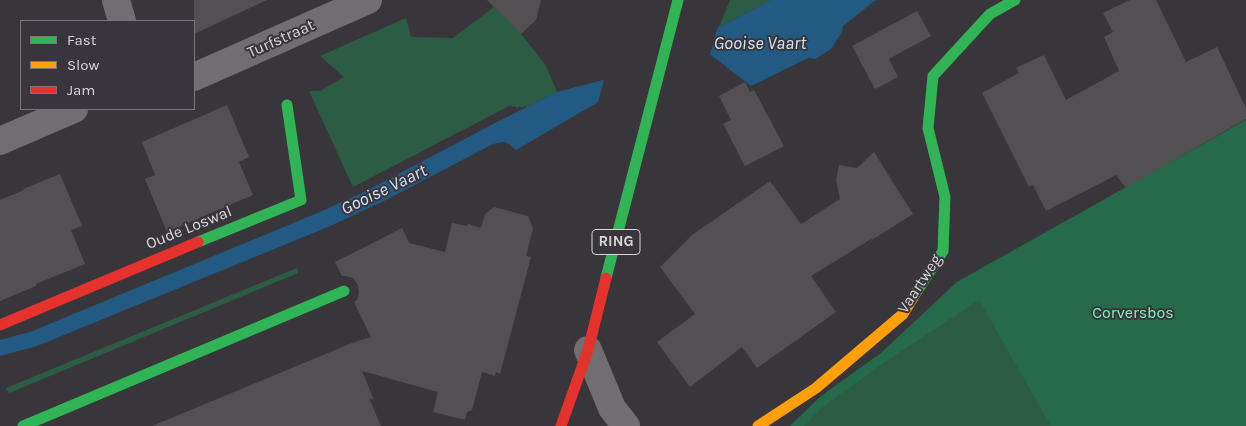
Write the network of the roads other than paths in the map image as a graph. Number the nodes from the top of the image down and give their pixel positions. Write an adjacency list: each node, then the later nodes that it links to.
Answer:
1 (116, 0): 5 (street)
2 (368, 0): 6 (street, Turfstraat)
3 (678, 0): 12 (street, RING)
4 (1015, 0): 16 (street, Vaartweg)
5 (122, 20)
6 (195, 77)
7 (287, 105): 11 (street, Oude Loswal)
8 (72, 110): 9 (street)
9 (0, 141)
10 (344, 291): 13 (street)
11 (0, 325)
12 (588, 350): 14 (street, RING); 15 (street)
13 (23, 426)
14 (562, 426)
15 (626, 426)
16 (758, 426)

